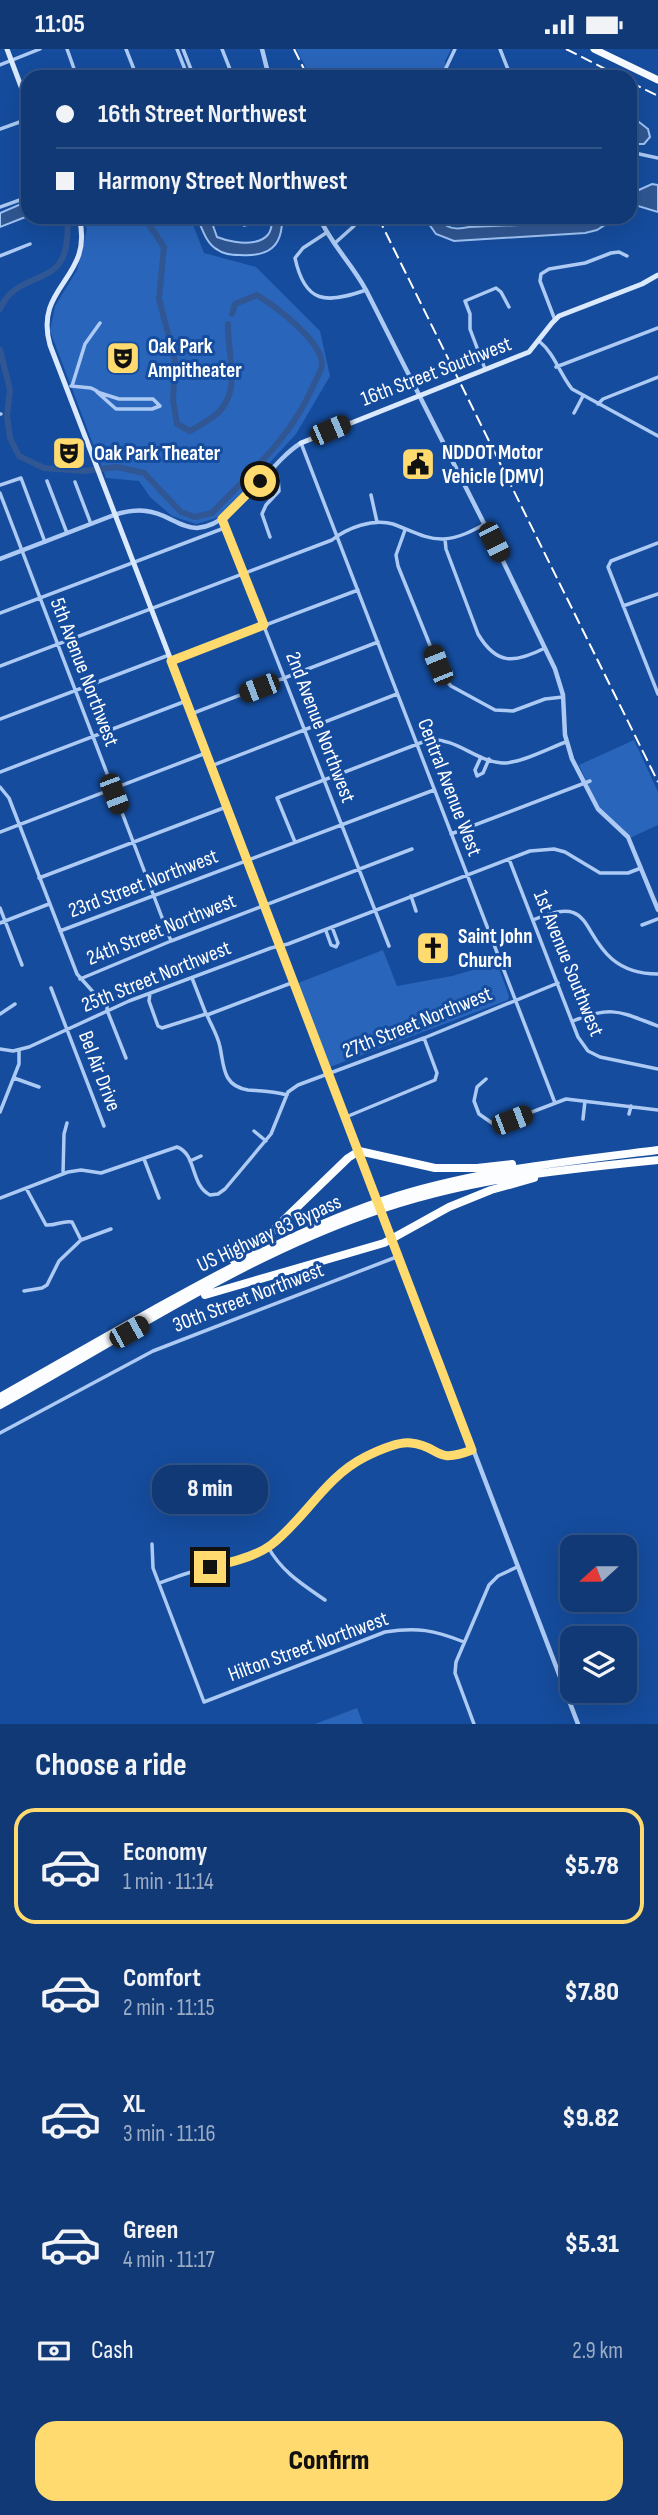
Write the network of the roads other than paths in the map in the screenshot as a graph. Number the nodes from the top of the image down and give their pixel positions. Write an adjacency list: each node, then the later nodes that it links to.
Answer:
1 (7, 49): 12 (main road)
2 (40, 49): 12 (street)
3 (66, 49): 14 (street)
4 (126, 49): 15 (street)
5 (177, 49): 16 (street)
6 (183, 49): 17 (street)
7 (222, 49): 18 (street)
8 (262, 49): 19 (street)
9 (455, 49): 20 (street)
10 (500, 49): 21 (street)
11 (594, 49): 22 (main road)
12 (11, 60): 13 (street); 23 (main road)
13 (0, 65)
14 (74, 70)
15 (134, 70)
16 (185, 70)
17 (191, 70)
18 (230, 70)
19 (268, 70)
20 (447, 70)
21 (508, 70)
22 (658, 80)
23 (21, 86)
24 (21, 122): 25 (street)
25 (0, 129)
26 (637, 154): 27 (street)
27 (658, 158)
28 (21, 200): 29 (street)
29 (0, 207)
30 (80, 224): 48 (main road)
31 (322, 224): 33 (street)
32 (354, 226): 34 (street)
33 (326, 233): 34 (street); 39 (street)
34 (335, 243): 39 (street)
35 (30, 244): 36 (street)
36 (0, 256)
37 (627, 256): 41 (street)
38 (658, 275): 41 (main road)
39 (366, 290): 50 (street)
40 (509, 307): 46 (street)
41 (555, 320): 44 (main road)
42 (100, 323): 48 (street)
43 (658, 328): 45 (street)
44 (539, 341): 45 (street); 46 (main road, 16th Street Southwest)
45 (556, 366): 51 (street)
46 (485, 369): 50 (main road, 16th Street Southwest)
47 (658, 377): 52 (street)
48 (68, 386): 49 (street); 62 (main road)
49 (97, 392): 49 (street)
50 (419, 394): 55 (main road, 16th Street Southwest); 66 (street)
51 (583, 396): 52 (street); 53 (street)
52 (598, 404): 54 (street)
53 (574, 413)
54 (658, 436)
55 (301, 443): 56 (street); 70 (street, Central Avenue West)
56 (273, 467): 63 (street); 71 (street)
57 (47, 481): 69 (street)
58 (75, 482): 65 (street)
59 (0, 485): 73 (street)
60 (0, 493): 75 (street, 5th Avenue Northwest)
61 (371, 495): 64 (street)
62 (114, 515): 63 (street); 65 (street); 77 (main road)
63 (222, 519): 67 (street, 2nd Avenue Northwest)
64 (377, 522): 68 (street); 70 (street)
65 (91, 524): 69 (street)
66 (485, 524): 72 (street); 88 (street)
67 (227, 527): 77 (street); 78 (street, 2nd Avenue Northwest)
68 (405, 530): 72 (street); 95 (street)
69 (68, 533): 73 (street)
70 (337, 536): 78 (street); 79 (street, Central Avenue West)
71 (270, 537)
72 (446, 539): 88 (street)
73 (45, 542): 75 (street)
74 (658, 543): 82 (street)
75 (22, 551): 76 (street); 81 (street, 5th Avenue Northwest)
76 (0, 559)
77 (132, 562): 81 (street); 83 (main road)
78 (244, 573): 83 (street); 85 (street, 2nd Avenue Northwest)
79 (358, 590): 85 (street); 86 (street, Central Avenue West)
80 (658, 594): 82 (street)
81 (40, 598): 84 (street); 87 (street, 5th Avenue Northwest)
82 (623, 606): 94 (street)
83 (151, 609): 87 (street); 89 (main road)
84 (0, 613)
85 (264, 625): 89 (street); 91 (street, 2nd Avenue Northwest)
86 (378, 642): 91 (street); 93 (street, Central Avenue West)
87 (57, 644): 90 (street); 92 (street, 5th Avenue Northwest)
88 (545, 648): 95 (street)
89 (170, 658): 92 (street); 96 (main road)
90 (0, 666)
91 (285, 678): 97 (street); 99 (street, 2nd Avenue Northwest)
92 (75, 692): 98 (street); 100 (street, 5th Avenue Northwest)
93 (397, 694): 99 (street); 102 (street, Central Avenue West)
94 (658, 694)
95 (563, 697): 101 (street)
96 (186, 701): 97 (main road); 100 (street)
97 (191, 714): 103 (main road)
98 (0, 719)
99 (305, 730): 106 (street); 108 (street, 2nd Avenue Northwest)
100 (92, 737): 107 (street); 112 (street, 5th Avenue Northwest)
101 (566, 742): 105 (street); 110 (street)
102 (416, 744): 104 (street); 108 (street); 113 (street, Central Avenue West)
103 (206, 753): 106 (main road); 112 (street)
104 (481, 756): 105 (street); 105 (street)
105 (489, 759)
106 (211, 766): 114 (main road)
107 (0, 772)
108 (324, 779): 115 (street, 2nd Avenue Northwest); 120 (street)
109 (590, 781): 110 (street)
110 (584, 784): 118 (street); 124 (street)
111 (0, 787): 116 (street)
112 (113, 790): 116 (street); 119 (street, 5th Avenue Northwest)
113 (433, 790): 115 (street, 23rd Street Northwest); 118 (street, Central Avenue West)
114 (226, 807): 119 (street); 123 (main road)
115 (341, 824): 120 (street, 23rd Street Northwest); 125 (street, 2nd Avenue Northwest)
116 (19, 826): 117 (street); 127 (street)
117 (0, 832)
118 (451, 834): 126 (street, Central Avenue West)
119 (133, 842): 127 (street); 128 (street, 5th Avenue Northwest)
120 (295, 842): 123 (street, 23rd Street Northwest)
121 (412, 849): 125 (street, 24th Street Northwest)
122 (509, 859): 124 (street, 25th Street Northwest); 126 (street, 25th Street Northwest); 137 (street, 1st Avenue Southwest)
123 (247, 860): 128 (street, 23rd Street Northwest); 131 (main road)
124 (642, 868): 133 (street)
125 (359, 869): 131 (street, 24th Street Northwest); 134 (street, 2nd Avenue Northwest)
126 (467, 875): 129 (street, 25th Street Northwest); 154 (street, Central Avenue West)
127 (39, 878): 130 (street)
128 (154, 895): 142 (street, 23rd Street Northwest); 143 (street, 5th Avenue Northwest)
129 (411, 896): 134 (street, 25th Street Northwest); 135 (street)
130 (50, 904): 138 (street, 23rd Street Northwest); 142 (street)
131 (264, 905): 143 (street, 24th Street Northwest); 144 (main road)
132 (0, 908): 138 (street)
133 (658, 910)
134 (375, 911): 140 (street, 25th Street Northwest); 145 (street, 2nd Avenue Northwest)
135 (416, 911)
136 (658, 919): 139 (street)
137 (533, 920): 147 (street); 151 (street, 1st Avenue Southwest)
138 (2, 922): 146 (street)
139 (642, 925)
140 (332, 927): 141 (street, 25th Street Northwest); 141 (street)
141 (325, 930): 144 (street, 25th Street Northwest)
142 (60, 931): 149 (street)
143 (172, 941): 149 (street, 24th Street Northwest)
144 (280, 946): 148 (street, 25th Street Northwest); 150 (main road)
145 (389, 946)
146 (22, 965)
147 (658, 974)
148 (192, 978): 153 (street, 25th Street Northwest); 158 (street)
149 (80, 979): 156 (street)
150 (294, 982): 158 (street); 167 (main road)
151 (558, 983): 154 (street, 27th Street Northwest); 159 (street, 1st Avenue Southwest)
152 (51, 988): 161 (street, Bel Air Drive)
153 (149, 993): 156 (street, 25th Street Northwest); 158 (street)
154 (514, 1000): 162 (street, 27th Street Northwest); 173 (street, Central Avenue West)
155 (15, 1004): 157 (street)
156 (107, 1010): 161 (street, 25th Street Northwest); 165 (street)
157 (0, 1014)
158 (206, 1015): 171 (street)
159 (573, 1021): 160 (street); 166 (street, 1st Avenue Southwest)
160 (658, 1026)
161 (66, 1030): 164 (street, 25th Street Northwest); 181 (street, Bel Air Drive)
162 (424, 1038): 167 (street, 27th Street Northwest); 178 (street)
163 (0, 1049): 164 (street, 25th Street Northwest)
164 (19, 1050): 168 (street)
165 (126, 1058)
166 (658, 1069)
167 (329, 1074): 171 (street, 27th Street Northwest); 178 (main road)
168 (14, 1077): 170 (street); 176 (street)
169 (486, 1079): 173 (street)
170 (39, 1087)
171 (286, 1095): 183 (street)
172 (585, 1101): 173 (street); 174 (street); 179 (street)
173 (555, 1103)
174 (631, 1106): 175 (street); 177 (street)
175 (658, 1110)
176 (0, 1112)
177 (629, 1114)
178 (346, 1117): 185 (main road)
179 (583, 1119)
180 (67, 1123): 192 (street)
181 (104, 1126)
182 (254, 1131): 183 (street)
183 (266, 1142): 189 (street)
184 (658, 1150): 190 (highway, US Highway 83 Bypass)
185 (359, 1151): 190 (highway); 199 (main road); 203 (highway)
186 (201, 1156): 189 (street)
187 (144, 1159): 189 (street); 192 (street); 195 (street)
188 (658, 1160): 191 (highway, US Highway 83 Bypass)
189 (190, 1161)
190 (543, 1164): 196 (highway, US Highway 83 Bypass)
191 (575, 1168): 196 (highway, US Highway 83 Bypass); 199 (highway)
192 (63, 1174): 193 (street)
193 (26, 1188): 194 (street); 200 (street)
194 (0, 1198)
195 (159, 1198)
196 (391, 1202): 197 (highway, US Highway 83 Bypass)
197 (367, 1210): 203 (highway, US Highway 83 Bypass); 204 (highway, US Highway 83 Bypass)
198 (111, 1229): 200 (street)
199 (393, 1239): 201 (street); 204 (highway)
200 (81, 1240): 202 (street)
201 (399, 1256): 207 (street, 30th Street Northwest); 208 (street)
202 (24, 1291)
203 (174, 1299): 205 (highway, US Highway 83 Bypass)
204 (169, 1310): 206 (highway, US Highway 83 Bypass)
205 (0, 1397)
206 (0, 1405)
207 (0, 1433)
208 (472, 1450): 210 (street); 211 (street)
209 (152, 1544): 212 (street)
210 (268, 1547): 212 (street); 213 (street)
211 (517, 1567): 214 (street); 216 (street)
212 (159, 1583): 214 (street, Hilton Street Northwest)
213 (325, 1600)
214 (464, 1642): 215 (street)
215 (474, 1724)
216 (578, 1724)

